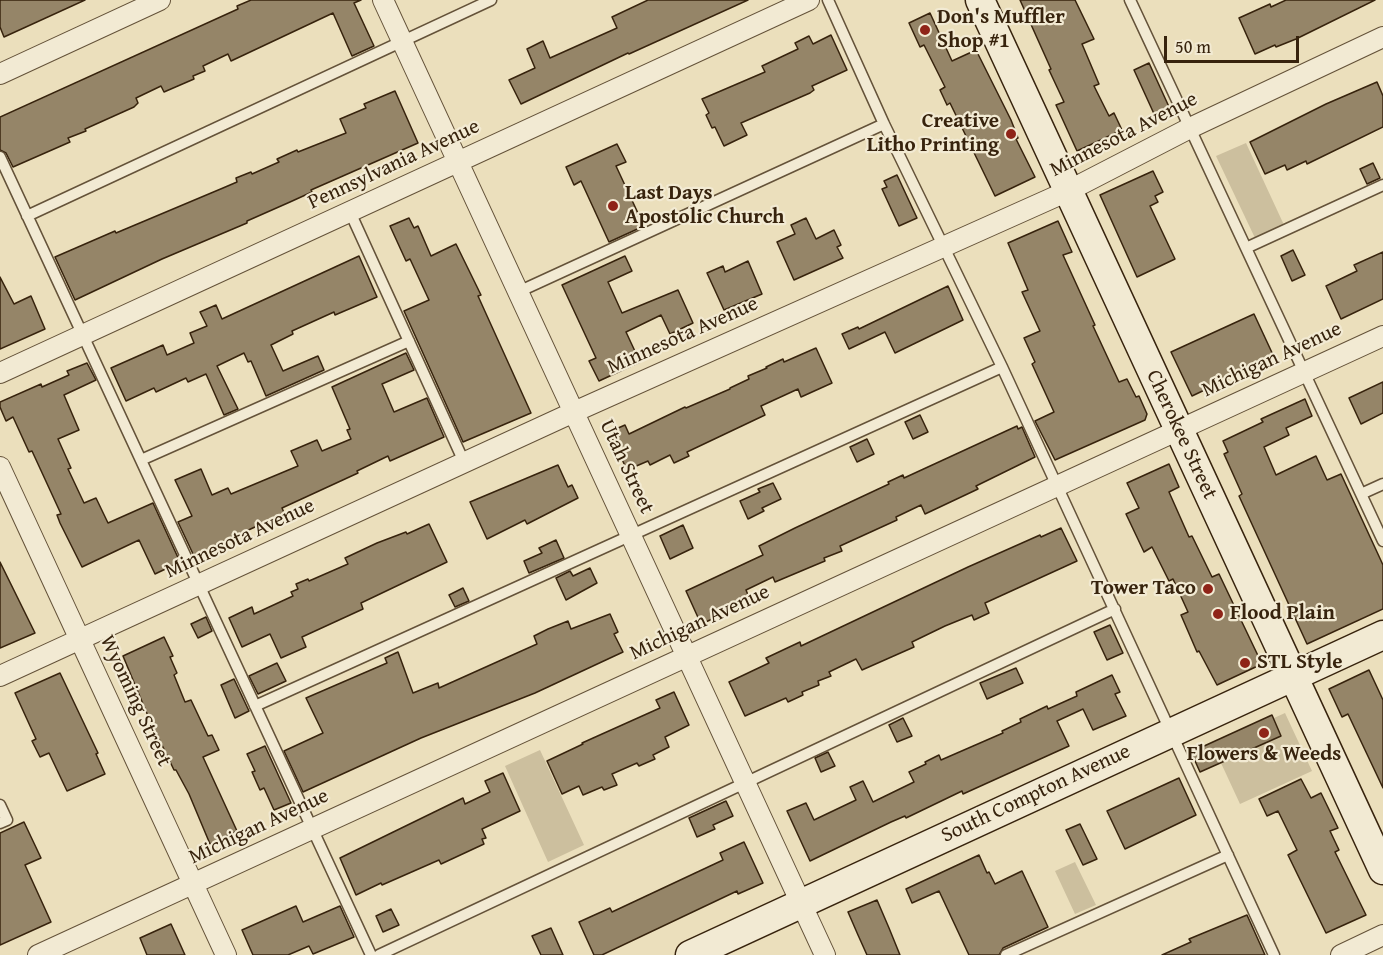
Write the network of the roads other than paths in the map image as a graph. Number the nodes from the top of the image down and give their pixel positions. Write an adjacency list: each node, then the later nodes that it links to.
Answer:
1 (160, 0): 10 (street)
2 (383, 0): 9 (street, Utah Street)
3 (491, 0): 9 (lane)
4 (809, 0): 14 (street, Pennsylvania Avenue)
5 (828, 0): 11 (lane)
6 (980, 0): 16 (street, Cherokee Street)
7 (1132, 1): 12 (lane)
8 (1383, 37): 12 (street, Minnesota Avenue)
9 (402, 41): 14 (street, Utah Street); 18 (lane)
10 (0, 74)
11 (884, 124): 19 (lane); 21 (lane)
12 (1190, 128): 16 (street, Minnesota Avenue); 20 (lane)
13 (0, 157): 18 (lane)
14 (458, 162): 17 (street, Pennsylvania Avenue); 21 (street, Utah Street)
15 (1383, 185): 20 (lane)
16 (1068, 191): 19 (street, Minnesota Avenue); 29 (street, Cherokee Street)
17 (350, 212): 22 (street, Pennsylvania Avenue); 24 (lane)
18 (27, 216): 22 (lane)
19 (944, 245): 25 (lane); 28 (street, Minnesota Avenue)
20 (1246, 248): 26 (lane)
21 (518, 292): 28 (street, Utah Street)
22 (83, 335): 27 (street, Pennsylvania Avenue); 30 (lane)
23 (1383, 336): 26 (street, Michigan Avenue)
24 (409, 341): 30 (lane); 31 (lane)
25 (1002, 368): 34 (lane); 36 (lane)
26 (1303, 372): 29 (street, Michigan Avenue); 35 (lane)
27 (0, 373)
28 (574, 412): 31 (street, Minnesota Avenue); 36 (street, Utah Street)
29 (1179, 429): 34 (street, Michigan Avenue); 44 (street, Cherokee Street)
30 (141, 460): 38 (lane)
31 (464, 462): 38 (street, Minnesota Avenue)
32 (0, 467): 41 (street, Wyoming Street)
33 (1383, 484): 35 (lane)
34 (1056, 486): 39 (lane); 42 (street, Michigan Avenue)
35 (1361, 494): 37 (lane)
36 (631, 536): 42 (street, Utah Street); 45 (lane)
37 (1383, 541)
38 (199, 584): 41 (street, Minnesota Avenue); 45 (lane)
39 (1115, 609): 46 (lane); 47 (lane)
40 (1383, 635): 44 (street, South Compton Avenue)
41 (80, 639): 43 (street, Minnesota Avenue); 53 (street, Wyoming Street)
42 (687, 656): 47 (street, Utah Street); 50 (street, Michigan Avenue)
43 (0, 676)
44 (1293, 676): 46 (street, South Compton Avenue); 52 (street, Cherokee Street)
45 (255, 706): 50 (lane)
46 (1171, 732): 51 (lane); 54 (street, South Compton Avenue)
47 (746, 783): 54 (street, Utah Street); 59 (lane)
48 (0, 805): 49 (lane)
49 (0, 823)
50 (312, 829): 53 (street, Michigan Avenue); 58 (lane)
51 (1228, 855): 62 (lane); 63 (lane)
52 (1383, 870)
53 (193, 884): 56 (street, Michigan Avenue); 57 (street, Wyoming Street)
54 (801, 903): 60 (street, South Compton Avenue); 61 (street, Utah Street)
55 (1383, 935): 64 (street)
56 (38, 955)
57 (226, 955)
58 (371, 955)
59 (379, 955)
60 (690, 955)
61 (825, 955)
62 (1006, 955)
63 (1274, 955)
64 (1341, 955)

